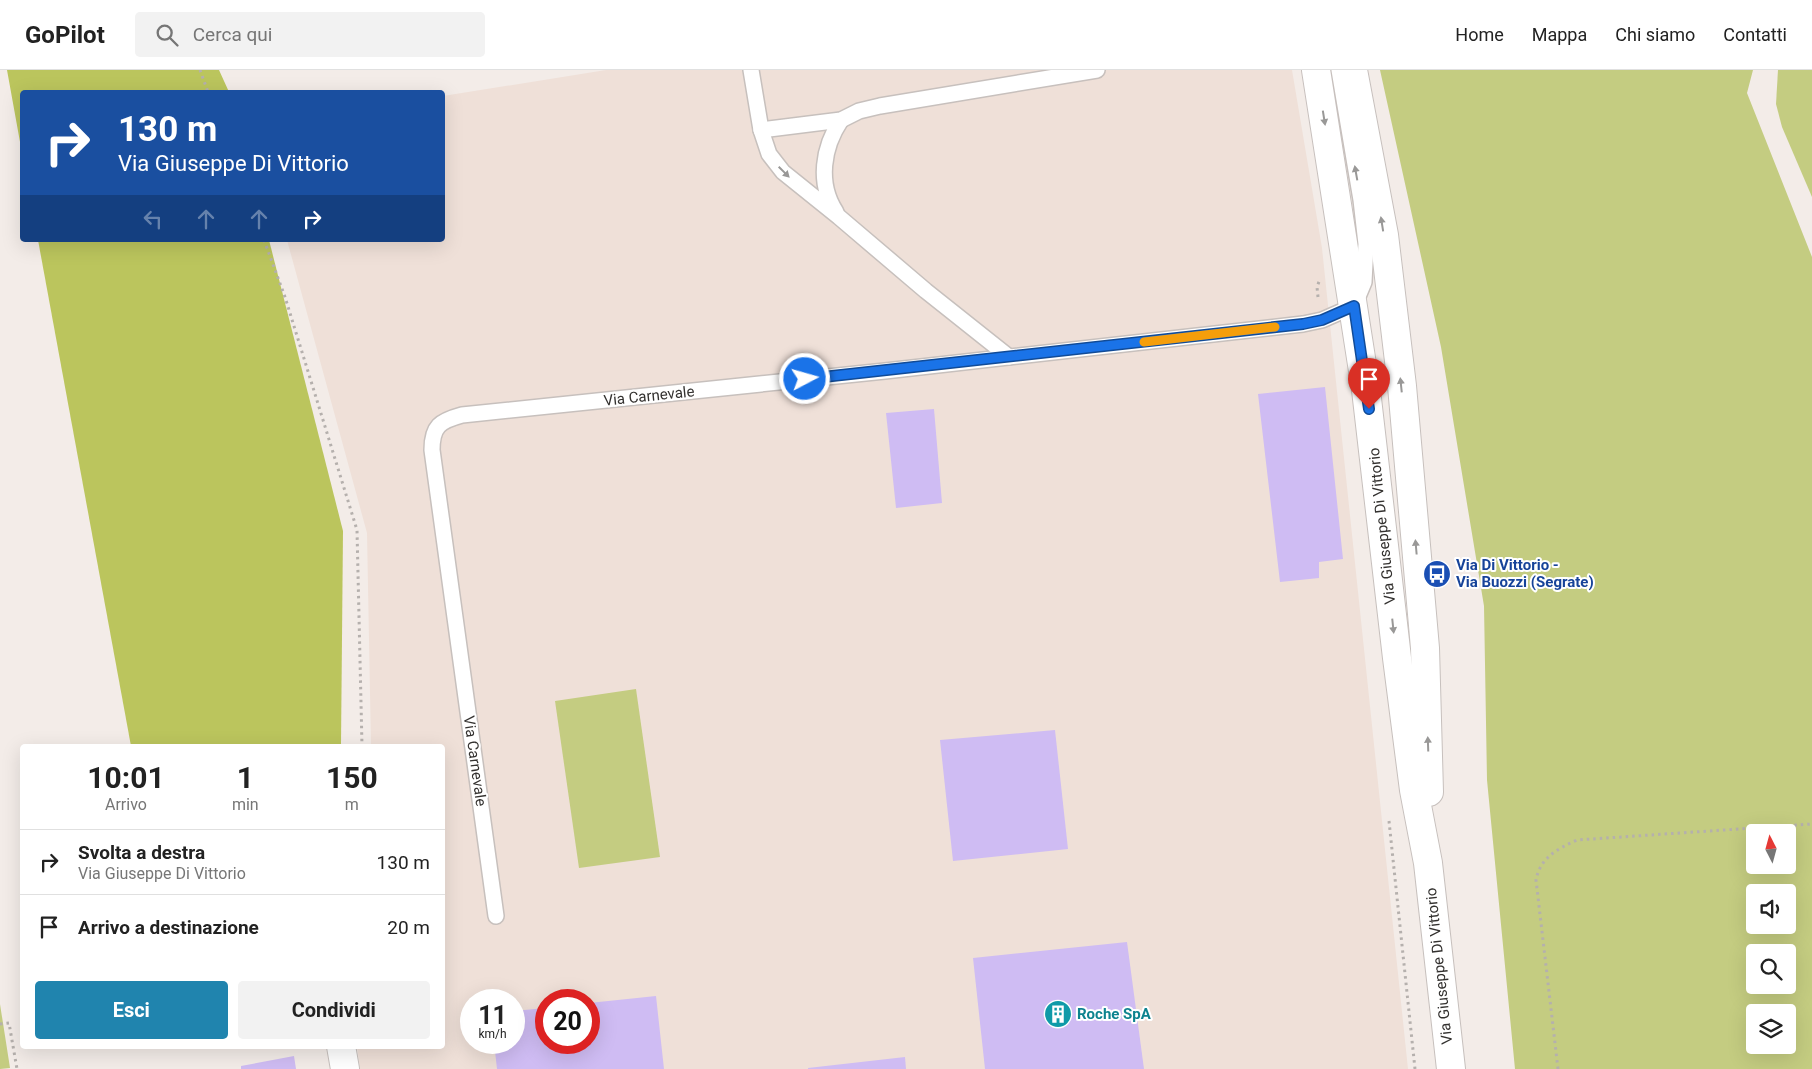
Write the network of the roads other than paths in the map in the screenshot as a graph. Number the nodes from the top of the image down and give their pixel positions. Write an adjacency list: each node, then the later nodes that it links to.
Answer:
1 (752, 70): 7 (lane)
2 (1097, 70): 6 (lane)
3 (1316, 70): 9 (main road, Via Giuseppe Di Vittorio, one-way to 9)
4 (1339, 70): 9 (lane, one-way to 4)
5 (1353, 70): 11 (main road, Via Giuseppe Di Vittorio, one-way to 5)
6 (841, 120): 7 (lane); 8 (lane)
7 (761, 130): 8 (lane, one-way to 8)
8 (838, 217): 10 (lane)
9 (1354, 306): 10 (lane, Via Carnevale); 11 (main road, Via Giuseppe Di Vittorio, one-way to 11)
10 (1009, 357): 12 (lane, Via Carnevale)
11 (1428, 863): 15 (main road, Via Giuseppe Di Vittorio)
12 (496, 916)
13 (342, 1049): 14 (main road)
14 (345, 1069)
15 (1451, 1069)

